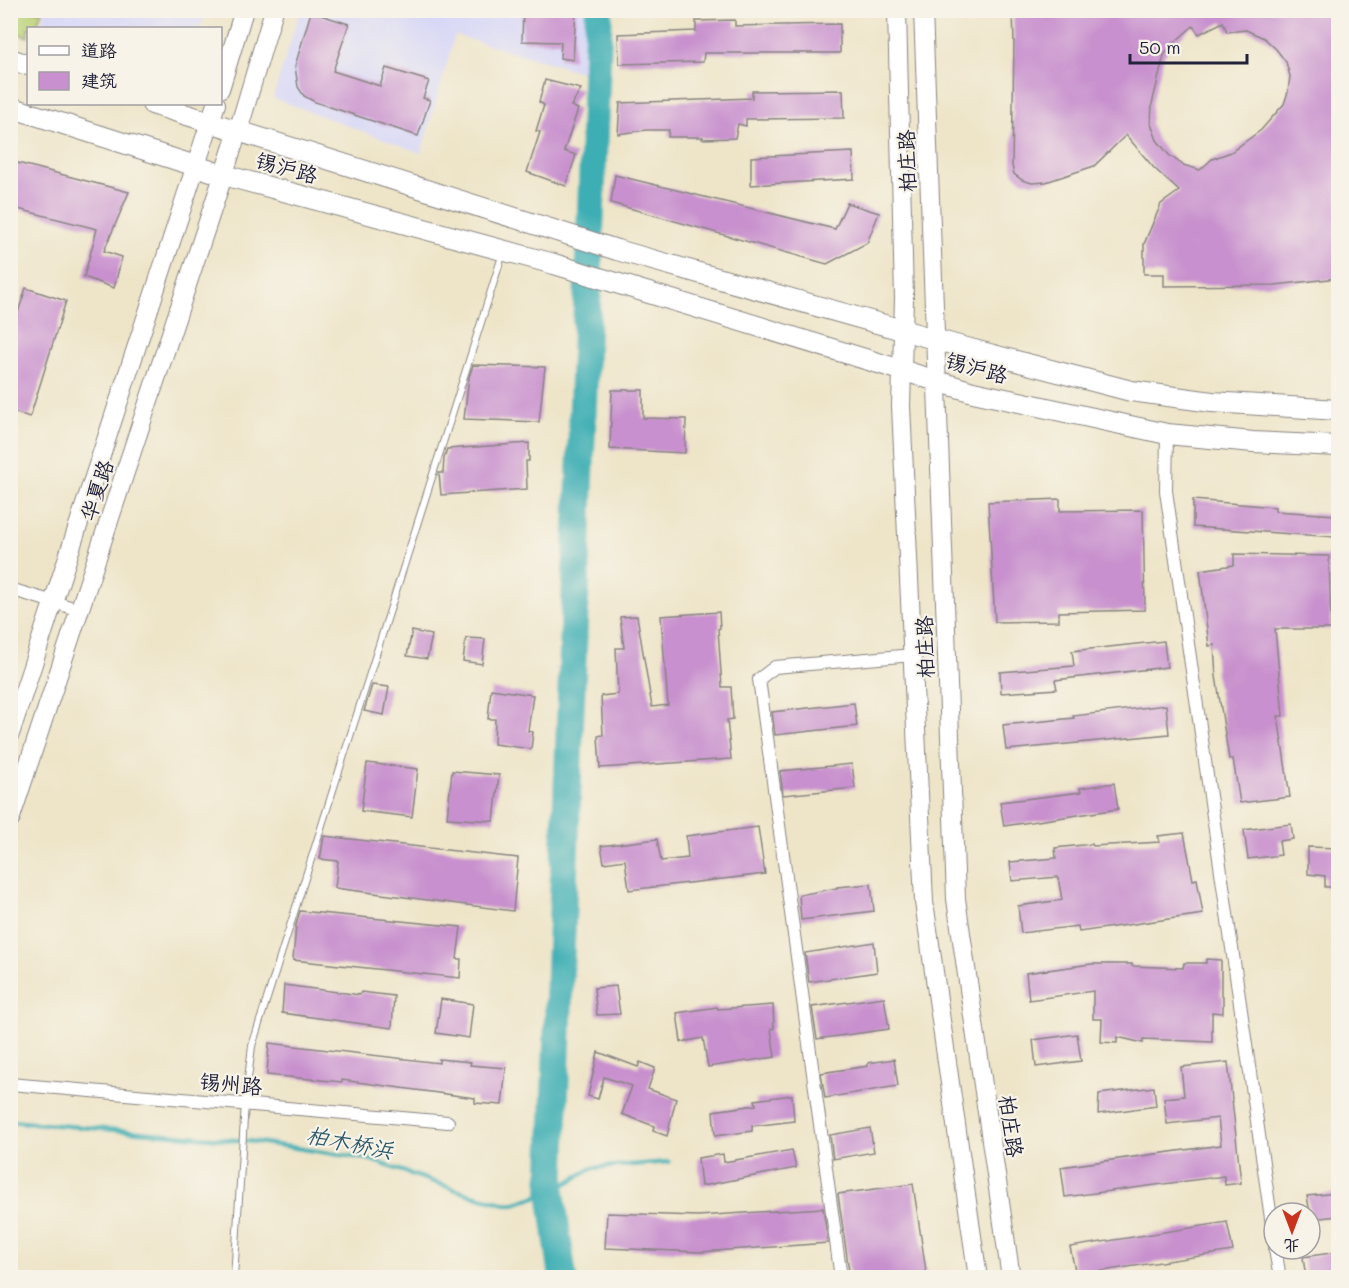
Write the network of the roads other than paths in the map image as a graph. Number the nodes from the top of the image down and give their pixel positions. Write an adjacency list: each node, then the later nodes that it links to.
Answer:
1 (244, 10): 7 (street)
2 (274, 10): 11 (street, 华夏路)
3 (897, 10): 15 (street, 柏庄路)
4 (923, 10): 16 (street, 柏庄路)
5 (10, 59): 6 (main road)
6 (27, 65)
7 (222, 82)
8 (159, 105): 10 (main road, 锡沪路)
9 (10, 107): 12 (main road, 锡沪路)
10 (213, 113): 11 (main road, 锡沪路); 12 (street, 华夏路)
11 (238, 131): 13 (street, 华夏路); 15 (main road, 锡沪路)
12 (196, 166): 13 (main road, 锡沪路); 23 (street, 华夏路)
13 (224, 175): 14 (main road, 锡沪路); 24 (street, 华夏路)
14 (503, 252): 17 (main road, 锡沪路); 29 (lane)
15 (903, 330): 16 (main road, 锡沪路); 17 (street, 柏庄路)
16 (935, 339): 18 (street, 柏庄路); 19 (main road, 锡沪路)
17 (902, 370): 18 (main road, 锡沪路); 25 (street, 柏庄路)
18 (936, 381): 20 (main road, 锡沪路); 36 (street, 柏庄路)
19 (1338, 410)
20 (1167, 434): 21 (main road, 锡沪路); 31 (street)
21 (1338, 446)
22 (10, 589): 23 (street)
23 (54, 602): 24 (street); 26 (street, 华夏路)
24 (80, 610): 27 (street, 华夏路)
25 (913, 655): 34 (street); 35 (street, 柏庄路)
26 (10, 734)
27 (10, 820)
28 (10, 1084): 29 (street, 锡州路)
29 (245, 1103): 30 (street, 锡州路); 33 (lane)
30 (448, 1122)
31 (1269, 1201)
32 (1277, 1261): 37 (street)
33 (234, 1278)
34 (841, 1278)
35 (978, 1278)
36 (1011, 1278)
37 (1280, 1278)

